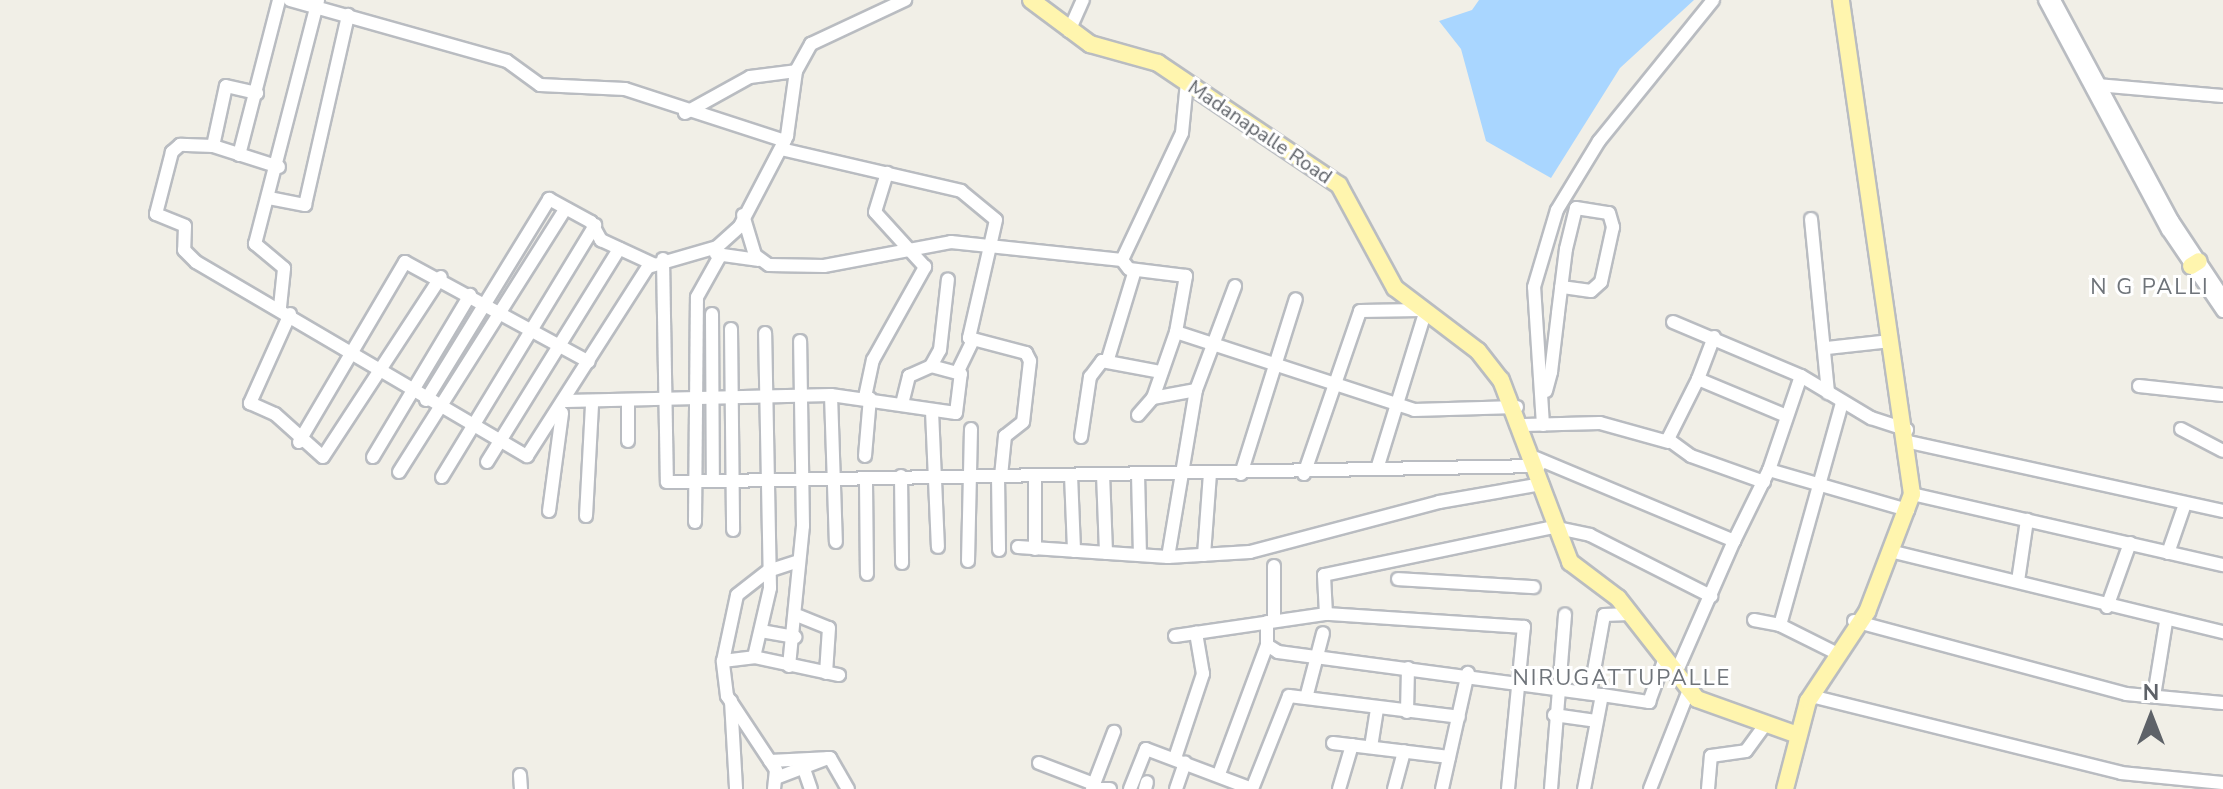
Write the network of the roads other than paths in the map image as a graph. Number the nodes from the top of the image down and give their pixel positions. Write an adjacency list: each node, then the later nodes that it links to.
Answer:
1 (279, 0): 17 (street)
2 (290, 0): 11 (street)
3 (349, 0): 12 (street)
4 (905, 0): 14 (street)
5 (1031, 0): 13 (main road, Madanapalle Road)
6 (1083, 0): 13 (street)
7 (1713, 0): 84 (street)
8 (1841, 0): 60 (main road)
9 (2045, 0): 16 (street)
10 (2054, 0): 16 (street)
11 (317, 4): 12 (street); 23 (street)
12 (347, 15): 19 (street); 25 (street)
13 (1069, 31): 15 (main road, Madanapalle Road)
14 (796, 71): 19 (street); 20 (street)
15 (1187, 82): 36 (street); 50 (main road, Madanapalle Road)
16 (2096, 85): 18 (street); 38 (street)
17 (257, 93): 21 (street); 22 (street)
18 (2223, 96)
19 (685, 113): 20 (street)
20 (783, 145): 24 (street); 27 (street)
21 (213, 146): 22 (street); 48 (street)
22 (239, 155): 23 (street)
23 (279, 167): 25 (street)
24 (887, 173): 30 (street); 33 (street)
25 (269, 198): 48 (street)
26 (565, 209): 29 (street); 47 (street); 49 (street)
27 (743, 215): 32 (street); 35 (street)
28 (1811, 219): 64 (street)
29 (595, 225): 31 (street); 54 (street)
30 (992, 246): 33 (street); 36 (street); 61 (street)
31 (619, 249): 37 (street); 63 (street)
32 (697, 251): 34 (street); 37 (street)
33 (916, 252): 35 (street); 85 (street)
34 (721, 254): 35 (street); 87 (street)
35 (758, 260)
36 (1122, 260): 39 (street)
37 (658, 261): 67 (street); 91 (street)
38 (2195, 263): 45 (street); 51 (street)
39 (1135, 270): 56 (street); 66 (street)
40 (441, 277): 44 (street); 65 (street); 71 (street)
41 (948, 279): 69 (street)
42 (1235, 286): 62 (street)
43 (1561, 287): 43 (street); 84 (street)
44 (470, 295): 47 (street); 78 (street)
45 (2223, 297)
46 (1296, 299): 68 (street)
47 (482, 302): 49 (street); 90 (street)
48 (285, 310): 65 (street); 111 (street)
49 (499, 311): 54 (street); 99 (street)
50 (1423, 311): 75 (street); 97 (street); 98 (main road, Madanapalle Road)
51 (2223, 311)
52 (712, 314): 88 (street)
53 (1673, 322): 58 (street)
54 (530, 327): 63 (street); 105 (street)
55 (731, 329): 89 (street)
56 (1176, 332): 62 (street); 72 (street)
57 (765, 333): 82 (street)
58 (1714, 337): 73 (street); 74 (street)
59 (800, 341): 83 (street)
60 (1891, 341): 64 (street); 108 (main road)
61 (972, 342): 70 (street); 132 (street)
62 (1213, 343): 68 (street); 77 (street)
63 (559, 345): 67 (street); 113 (street)
64 (1827, 348): 79 (street)
65 (355, 356): 71 (street); 111 (street)
66 (1108, 359): 72 (street); 109 (street)
67 (589, 362): 94 (street)
68 (1273, 362): 75 (street); 126 (street)
69 (931, 366): 70 (street); 96 (street)
70 (958, 371): 100 (street)
71 (381, 372): 78 (street); 111 (street)
72 (1160, 372): 86 (street)
73 (1801, 376): 79 (street); 102 (street)
74 (1698, 379): 102 (street); 112 (street)
75 (1334, 385): 97 (street); 127 (street)
76 (2139, 386): 81 (street)
77 (1196, 390): 86 (street); 122 (street)
78 (412, 391): 90 (street); 116 (street)
79 (1828, 393): 93 (street)
80 (831, 395): 83 (street); 85 (street); 137 (street)
81 (2223, 395)
82 (766, 397): 83 (street); 89 (street); 136 (street)
83 (799, 397): 134 (street)
84 (1543, 397): 104 (street)
85 (868, 398): 96 (street); 115 (street)
86 (1153, 398): 101 (street)
87 (697, 399): 88 (street); 91 (street); 140 (street)
88 (713, 399): 89 (street); 138 (street)
89 (732, 399): 139 (street)
90 (426, 400): 99 (street)
91 (663, 400): 92 (street); 140 (street)
92 (628, 402): 95 (street); 110 (street)
93 (1842, 403): 108 (street); 144 (street)
94 (564, 404): 95 (street); 113 (street); 147 (street)
95 (592, 404): 149 (street)
96 (902, 404): 100 (street)
97 (1393, 404): 98 (street); 119 (street)
98 (1517, 407): 103 (main road, Madanapalle Road)
99 (440, 409): 105 (street); 121 (street)
100 (932, 411): 131 (street)
101 (1138, 415)
102 (1784, 415): 120 (street)
103 (1524, 425): 104 (street); 118 (main road, Madanapalle Road)
104 (1543, 425): 112 (street)
105 (470, 428): 113 (street); 133 (street)
106 (971, 429): 135 (street)
107 (2181, 429): 114 (street)
108 (1908, 436): 145 (main road); 146 (street)
109 (1081, 437)
110 (628, 441)
111 (299, 442)
112 (1668, 442): 142 (street)
113 (497, 443): 117 (street)
114 (2223, 451)
115 (865, 456)
116 (373, 457)
117 (487, 462)
118 (1537, 462): 119 (street); 143 (main road, Madanapalle Road); 154 (street)
119 (1377, 469): 127 (street)
120 (1769, 470): 142 (street); 144 (street)
121 (399, 472)
122 (1178, 473): 123 (street); 125 (street); 168 (street)
123 (1210, 473): 126 (street); 166 (street)
124 (1103, 474): 125 (street); 129 (street); 163 (street)
125 (1138, 474): 165 (street)
126 (1241, 474): 127 (street)
127 (1304, 474)
128 (1035, 475): 129 (street); 132 (street); 159 (street)
129 (1071, 475): 161 (street)
130 (901, 476): 131 (street); 141 (street); 171 (street)
131 (935, 476): 135 (street); 157 (street)
132 (1000, 476): 135 (street); 160 (street)
133 (442, 477)
134 (800, 477): 136 (street); 137 (street); 169 (street)
135 (966, 477): 170 (street)
136 (766, 480): 139 (street); 174 (street)
137 (834, 480): 141 (street); 155 (street)
138 (713, 481): 139 (street); 140 (street)
139 (733, 481): 153 (street)
140 (698, 482): 151 (street)
141 (866, 482): 175 (street)
142 (1764, 482): 154 (street)
143 (1542, 484): 152 (main road, Madanapalle Road); 166 (street)
144 (1821, 485): 145 (street); 190 (street)
145 (1910, 502): 150 (street); 162 (main road)
146 (2185, 504): 148 (street); 164 (street)
147 (549, 511)
148 (2223, 511)
149 (586, 516)
150 (2027, 520): 156 (street); 178 (street)
151 (695, 522)
152 (1553, 527): 167 (street); 180 (street); 183 (main road, Madanapalle Road)
153 (733, 530)
154 (1734, 541): 180 (street)
155 (836, 542)
156 (2130, 543): 164 (street); 181 (street)
157 (938, 547)
158 (1018, 547): 159 (street)
159 (1035, 549): 161 (street)
160 (999, 550)
161 (1074, 551): 163 (street)
162 (1894, 552): 178 (street); 189 (main road)
163 (1106, 553): 165 (street)
164 (2168, 553): 172 (street)
165 (1140, 555): 168 (street)
166 (1204, 555): 168 (street)
167 (1426, 555): 177 (street); 182 (street)
168 (1168, 557)
169 (798, 561): 174 (street); 185 (street)
170 (968, 561)
171 (902, 563)
172 (2223, 565)
173 (1274, 566): 187 (street)
174 (768, 571): 191 (street); 202 (street)
175 (867, 574)
176 (1398, 579): 177 (street)
177 (1422, 580): 179 (street)
178 (2018, 581): 181 (street)
179 (1534, 587)
180 (1711, 596): 206 (street)
181 (2107, 607): 188 (street)
182 (1326, 614): 187 (street); 207 (street)
183 (1630, 614): 200 (main road, Madanapalle Road); 210 (street)
184 (1565, 615): 208 (street)
185 (799, 616): 196 (street); 203 (street)
186 (1754, 620): 190 (street)
187 (1270, 621): 193 (street); 197 (street)
188 (2166, 622): 192 (street); 212 (street)
189 (1857, 623): 198 (main road); 211 (main road); 212 (street)
190 (1780, 625): 198 (street)
191 (761, 631): 196 (street); 199 (street)
192 (2223, 631)
193 (1196, 633): 195 (street); 230 (street)
194 (1323, 633): 201 (street)
195 (1175, 636)
196 (795, 637): 203 (street)
197 (1267, 645): 201 (street); 235 (street)
198 (1832, 651): 223 (main road)
199 (754, 657): 202 (street); 203 (street)
200 (1665, 658): 206 (main road, Madanapalle Road); 210 (street)
201 (1316, 660): 204 (street); 213 (street)
202 (723, 661): 214 (street)
203 (789, 666)
204 (1408, 668): 205 (street); 217 (street)
205 (1468, 673): 207 (street); 219 (street)
206 (1676, 673): 209 (main road, Madanapalle Road)
207 (1521, 684): 208 (street); 249 (street)
208 (1557, 690): 210 (street); 218 (street)
209 (1689, 690): 221 (main road, Madanapalle Road); 252 (street)
210 (1596, 694): 220 (street)
211 (1811, 696): 223 (main road); 237 (street)
212 (2154, 696): 215 (street)
213 (1306, 698): 216 (street); 235 (street)
214 (731, 701): 231 (street); 240 (street)
215 (2223, 703)
216 (1377, 708): 217 (street); 226 (street)
217 (1407, 712): 219 (street)
218 (1554, 715): 220 (street); 250 (street)
219 (1459, 717): 228 (street)
220 (1596, 721): 251 (street)
221 (1764, 726): 223 (main road, Madanapalle Road); 253 (street)
222 (1114, 732): 238 (street)
223 (1791, 733): 254 (main road); 255 (main road)
224 (1333, 743): 225 (street)
225 (1352, 745): 226 (street); 246 (street)
226 (1371, 747): 227 (street)
227 (1404, 751): 228 (street); 247 (street)
228 (1449, 757): 248 (street)
229 (828, 758): 231 (street); 233 (street); 242 (street)
230 (1180, 760): 235 (street); 244 (street); 245 (street)
231 (770, 761): 236 (street)
232 (1039, 763): 238 (street)
233 (805, 772): 236 (street); 241 (street)
234 (520, 775): 239 (street)
235 (1222, 780)
236 (775, 783)
237 (2223, 783)
238 (1093, 786): 243 (street)
239 (521, 789)
240 (736, 789)
241 (811, 789)
242 (848, 789)
243 (1110, 789)
244 (1130, 789)
245 (1176, 789)
246 (1339, 789)
247 (1394, 789)
248 (1442, 789)
249 (1508, 789)
250 (1551, 789)
251 (1584, 789)
252 (1650, 789)
253 (1708, 789)
254 (1777, 789)
255 (1785, 789)

